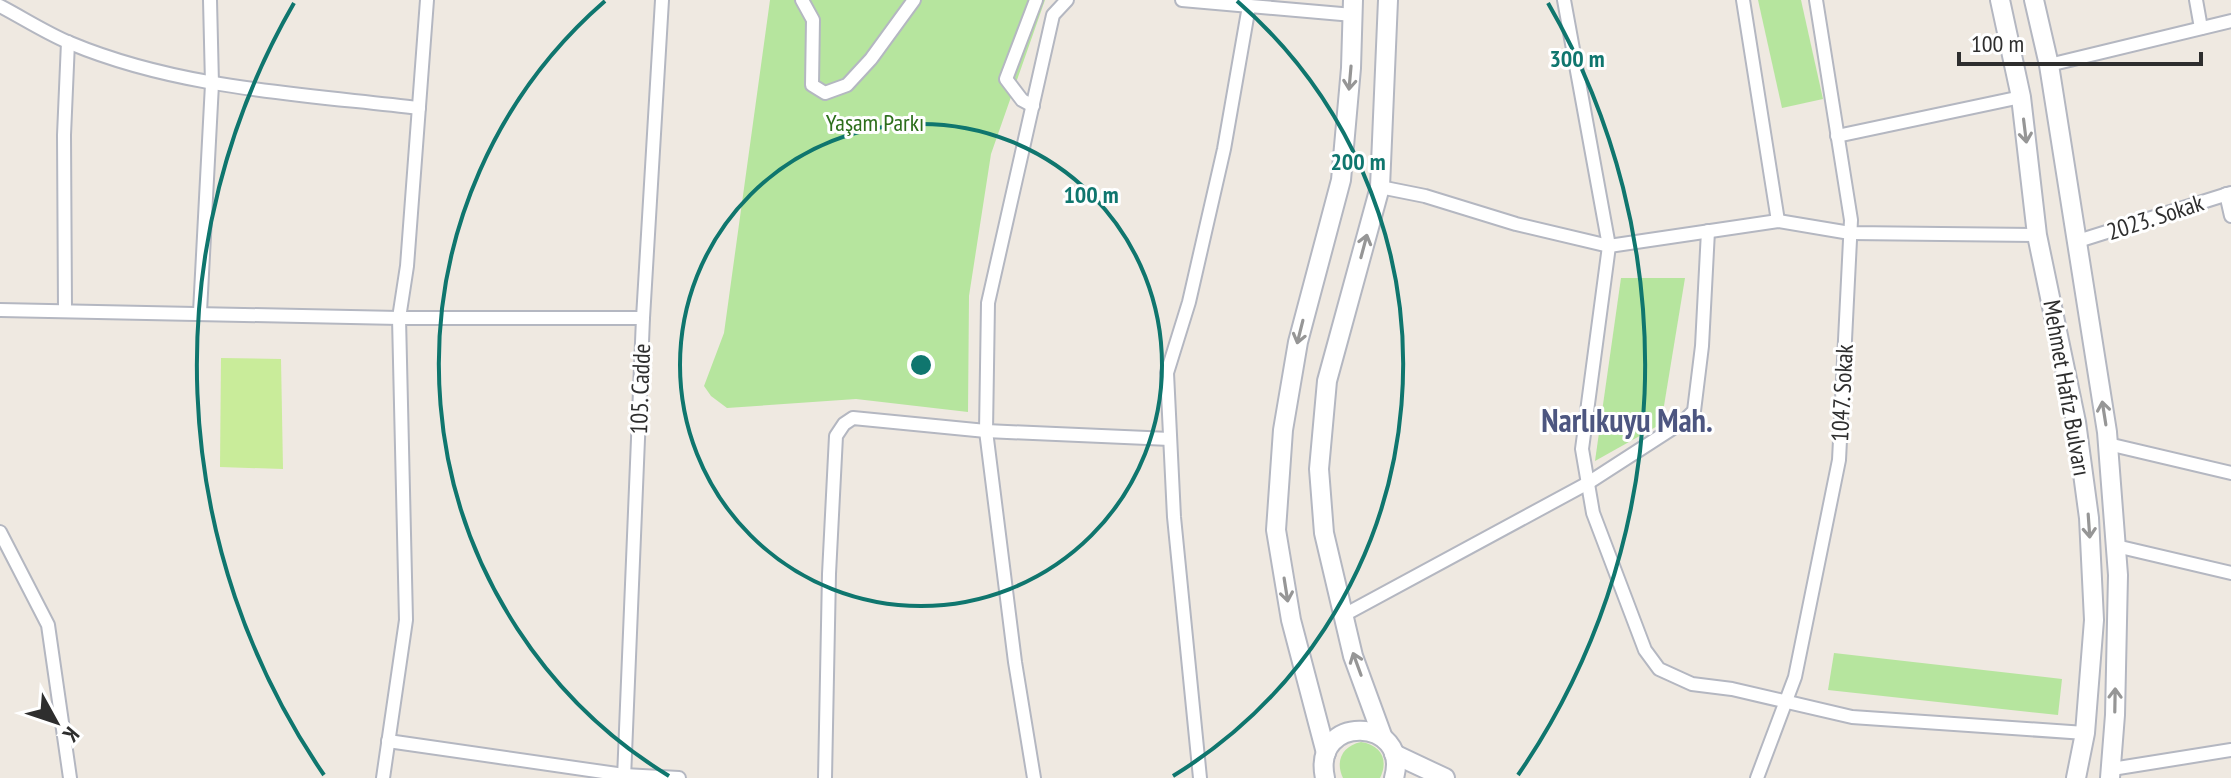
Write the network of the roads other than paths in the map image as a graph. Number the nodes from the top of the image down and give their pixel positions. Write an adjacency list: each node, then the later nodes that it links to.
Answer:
1 (210, 0): 23 (street)
2 (427, 0): 26 (street)
3 (662, 0): 41 (street, 105. Cadde)
4 (802, 0): 5 (street)
5 (914, 0)
6 (1036, 0): 25 (street)
7 (1067, 0): 25 (street)
8 (1182, 0): 17 (street)
9 (1388, 0): 28 (main road)
10 (1564, 0): 36 (street)
11 (1743, 0): 31 (street)
12 (1816, 0): 27 (street, 1047. Sokak)
13 (2000, 0): 24 (main road, Mehmet Hafız Bulvarı)
14 (2034, 0): 22 (main road, Mehmet Hafız Bulvarı)
15 (2196, 0): 20 (street)
16 (0, 6): 21 (street)
17 (1249, 6): 18 (street); 43 (street)
18 (1353, 8): 56 (main road, one-way to 56)
19 (2231, 21): 20 (street)
20 (2201, 28): 22 (street)
21 (68, 42): 23 (street); 38 (street)
22 (2049, 65): 35 (main road, Mehmet Hafız Bulvarı)
23 (212, 84): 26 (street); 39 (street)
24 (2021, 97): 27 (street); 34 (main road, Mehmet Hafız Bulvarı, one-way to 34)
25 (1033, 106): 42 (street)
26 (419, 108): 40 (street)
27 (1837, 136): 33 (street, 1047. Sokak)
28 (1380, 187): 36 (street); 50 (main road, one-way to 28)
29 (2228, 194): 30 (street); 35 (street, 2023. Sokak)
30 (2231, 216)
31 (1778, 221): 32 (street); 33 (street)
32 (1708, 231): 36 (street); 46 (street)
33 (1850, 233): 34 (street); 51 (street, 1047. Sokak)
34 (2037, 235): 52 (main road, Mehmet Hafız Bulvarı, one-way to 52)
35 (2078, 241): 44 (main road, Mehmet Hafız Bulvarı, one-way to 35)
36 (1609, 246): 46 (street)
37 (0, 310): 38 (street)
38 (65, 310): 39 (street)
39 (200, 312): 40 (street)
40 (399, 318): 41 (street); 54 (street)
41 (643, 318): 59 (street, 105. Cadde)
42 (986, 431): 43 (street); 63 (street); 64 (street)
43 (1170, 439): 65 (street)
44 (2108, 444): 45 (street); 48 (main road, Mehmet Hafız Bulvarı)
45 (2231, 473)
46 (1588, 483): 50 (street); 51 (street)
47 (0, 532): 60 (street)
48 (2116, 546): 49 (street); 58 (main road, Mehmet Hafız Bulvarı, one-way to 48)
49 (2231, 573)
50 (1344, 615): 53 (main road, one-way to 50)
51 (1784, 701): 52 (street); 69 (street, 1047. Sokak)
52 (2085, 733): 70 (main road, Mehmet Hafız Bulvarı)
53 (1383, 738): 56 (main road); 57 (main road)
54 (388, 741): 59 (street); 61 (street)
55 (2231, 750): 58 (street)
56 (1326, 753): 66 (main road)
57 (1394, 754): 67 (main road); 68 (main road)
58 (2111, 774)
59 (624, 777): 62 (street)
60 (70, 778)
61 (383, 778)
62 (679, 778)
63 (825, 778)
64 (1034, 778)
65 (1200, 778)
66 (1325, 778)
67 (1394, 778)
68 (1445, 778)
69 (1757, 778)
70 (2076, 778)

